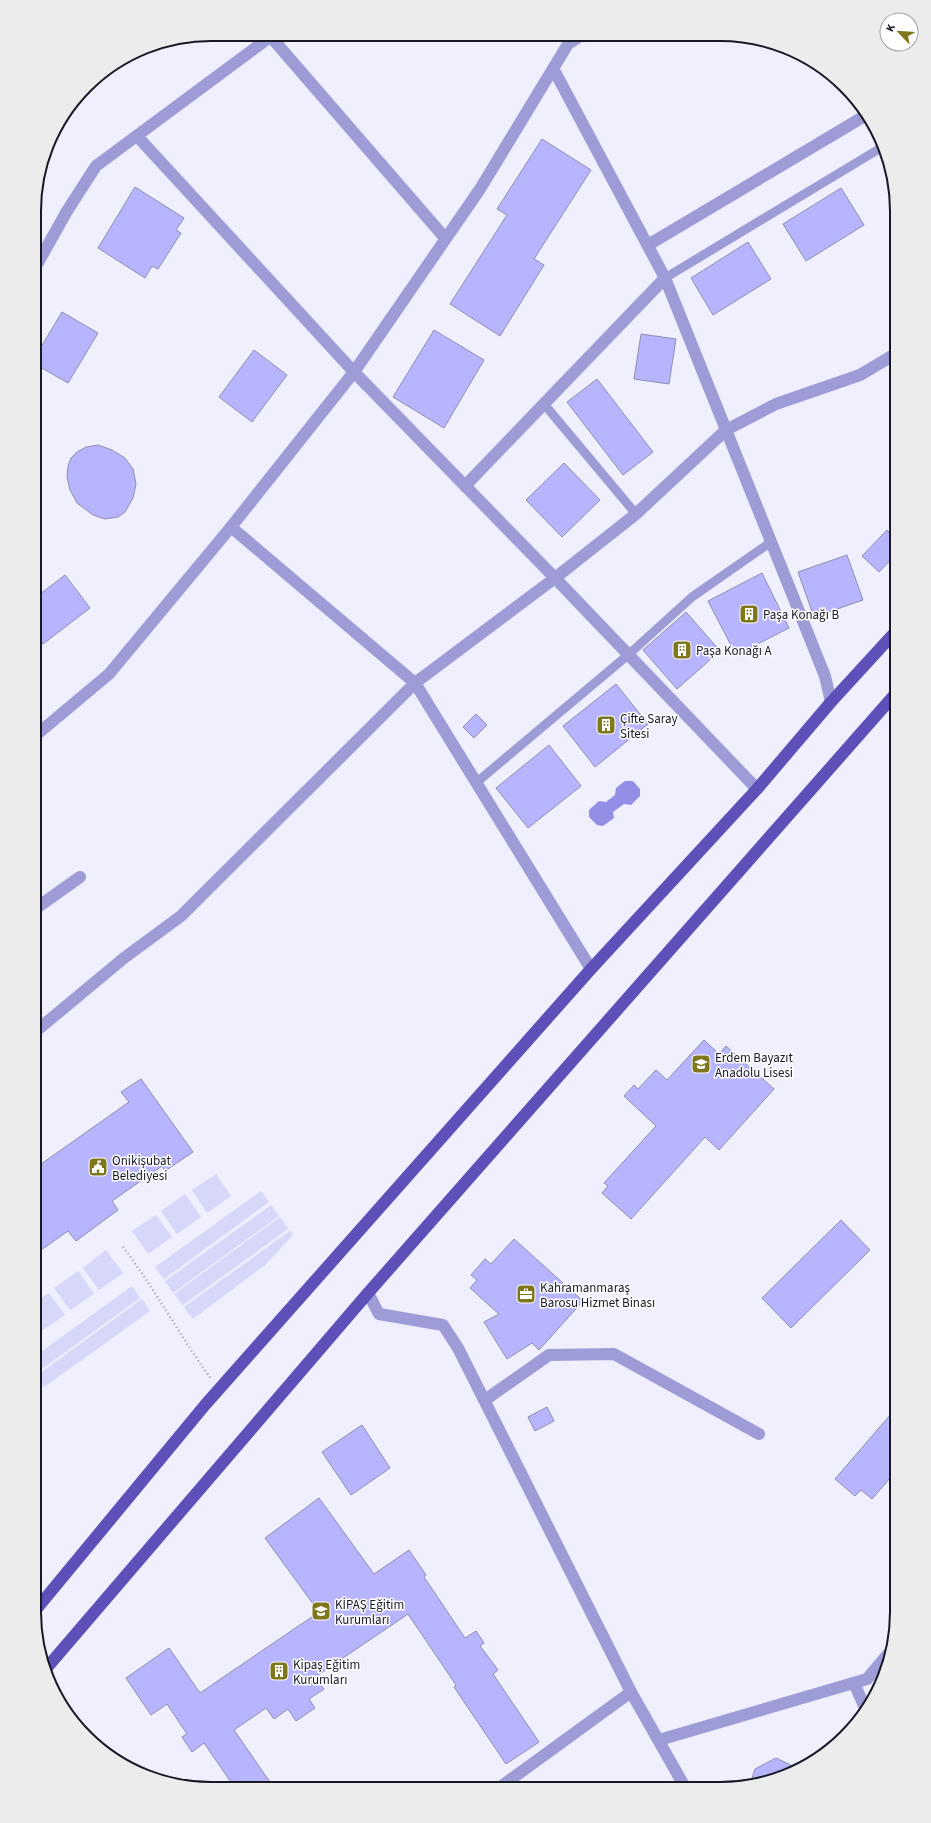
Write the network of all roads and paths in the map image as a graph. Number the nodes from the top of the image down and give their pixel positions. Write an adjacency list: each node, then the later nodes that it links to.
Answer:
1 (265, 41): 6 (street)
2 (276, 41): 8 (street)
3 (572, 41): 4 (street)
4 (554, 70): 8 (street); 9 (street)
5 (862, 118): 9 (street)
6 (137, 136): 10 (street); 13 (street)
7 (878, 149): 11 (lane)
8 (445, 238): 13 (street)
9 (648, 245): 11 (street)
10 (41, 257)
11 (665, 278): 14 (street); 15 (street)
12 (890, 358): 15 (street)
13 (354, 372): 16 (street); 18 (street)
14 (544, 404): 16 (street); 17 (lane)
15 (726, 430): 17 (street); 19 (street)
16 (465, 486): 20 (street)
17 (636, 514): 20 (street)
18 (231, 526): 23 (street); 26 (street)
19 (772, 542): 22 (lane); 25 (street)
20 (555, 578): 22 (street); 23 (street)
21 (890, 638): 25 (main road)
22 (628, 655): 27 (lane); 28 (street)
23 (415, 682): 27 (street); 32 (street)
24 (890, 700): 34 (main road)
25 (831, 702): 28 (main road)
26 (41, 731)
27 (477, 782): 31 (street)
28 (757, 790): 31 (main road)
29 (80, 877): 30 (street)
30 (41, 905)
31 (590, 969): 35 (main road)
32 (41, 1027)
33 (123, 1247): 35 (path)
34 (368, 1293): 36 (street); 40 (main road)
35 (218, 1389): 38 (main road)
36 (485, 1400): 37 (street); 42 (street)
37 (759, 1434)
38 (41, 1600)
39 (883, 1660): 41 (street)
40 (49, 1665)
41 (854, 1683): 43 (street); 44 (street)
42 (631, 1692): 44 (street); 45 (street)
43 (863, 1703)
44 (659, 1740): 46 (street)
45 (507, 1782)
46 (682, 1782)

